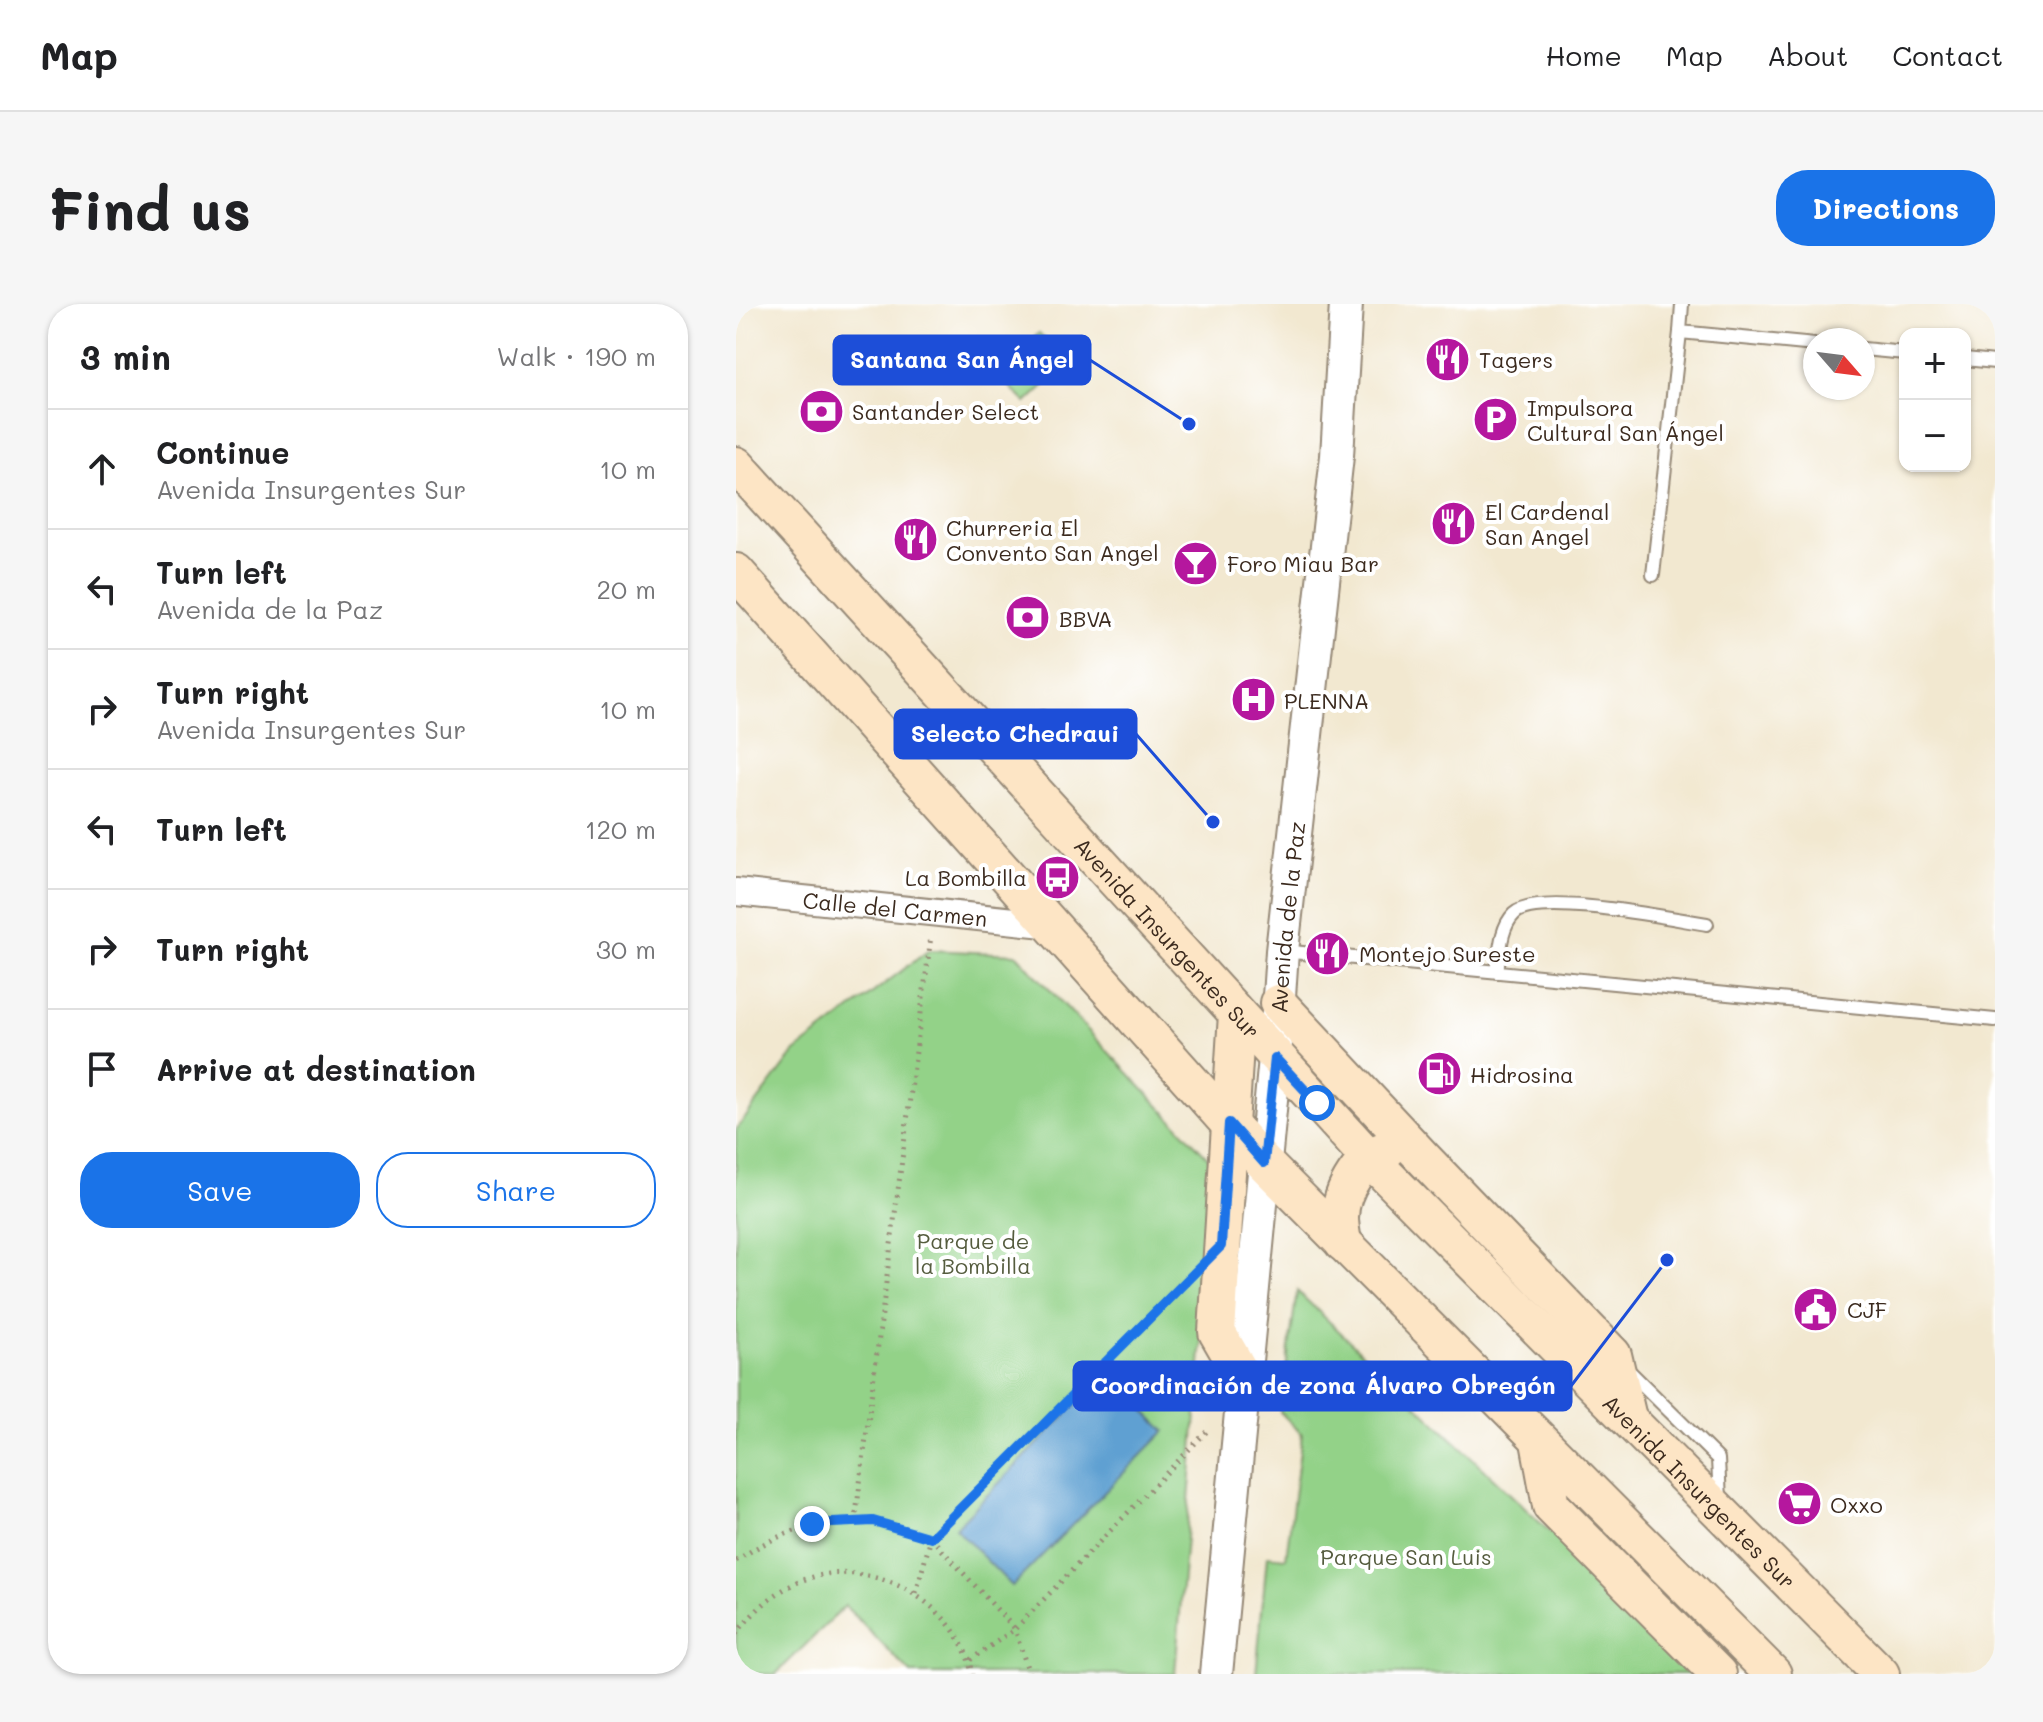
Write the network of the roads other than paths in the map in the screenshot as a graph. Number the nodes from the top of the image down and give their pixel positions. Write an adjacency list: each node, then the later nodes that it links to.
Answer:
1 (1346, 304): 17 (street, Avenida de la Paz)
2 (1682, 304): 3 (lane)
3 (1680, 332): 4 (lane); 11 (lane)
4 (1803, 344)
5 (1875, 350): 6 (lane)
6 (1899, 352)
7 (1971, 360): 8 (lane)
8 (1995, 362)
9 (736, 465): 13 (main road, Avenida Insurgentes Sur)
10 (736, 572): 16 (main road)
11 (1653, 575)
12 (1043, 717): 13 (lane)
13 (999, 753): 20 (main road, Avenida Insurgentes Sur)
14 (736, 892): 16 (street, Calle del Carmen)
15 (1707, 924): 18 (lane)
16 (1054, 925): 23 (main road)
17 (1282, 951): 18 (lane); 19 (street, Avenida de la Paz)
18 (1497, 972): 21 (lane)
19 (1278, 1003): 22 (street, Avenida de la Paz); 25 (main road)
20 (1237, 1014): 22 (main road, Avenida Insurgentes Sur); 23 (main road)
21 (1995, 1020)
22 (1275, 1058): 24 (main road, Avenida Insurgentes Sur); 26 (street, Avenida de la Paz)
23 (1229, 1123): 26 (main road); 29 (main road)
24 (1369, 1158): 25 (main road); 27 (main road); 30 (main road, Avenida Insurgentes Sur)
25 (1424, 1159): 28 (main road)
26 (1264, 1163): 27 (main road); 29 (street, Avenida de la Paz)
27 (1343, 1243): 31 (main road)
28 (1613, 1355): 30 (main road); 32 (lane)
29 (1242, 1387): 33 (street, Avenida de la Paz)
30 (1628, 1419): 32 (main road, Avenida Insurgentes Sur)
31 (1539, 1441): 34 (main road); 35 (main road)
32 (1720, 1512): 36 (main road, Avenida Insurgentes Sur)
33 (1216, 1674)
34 (1718, 1674)
35 (1773, 1674)
36 (1881, 1674)

